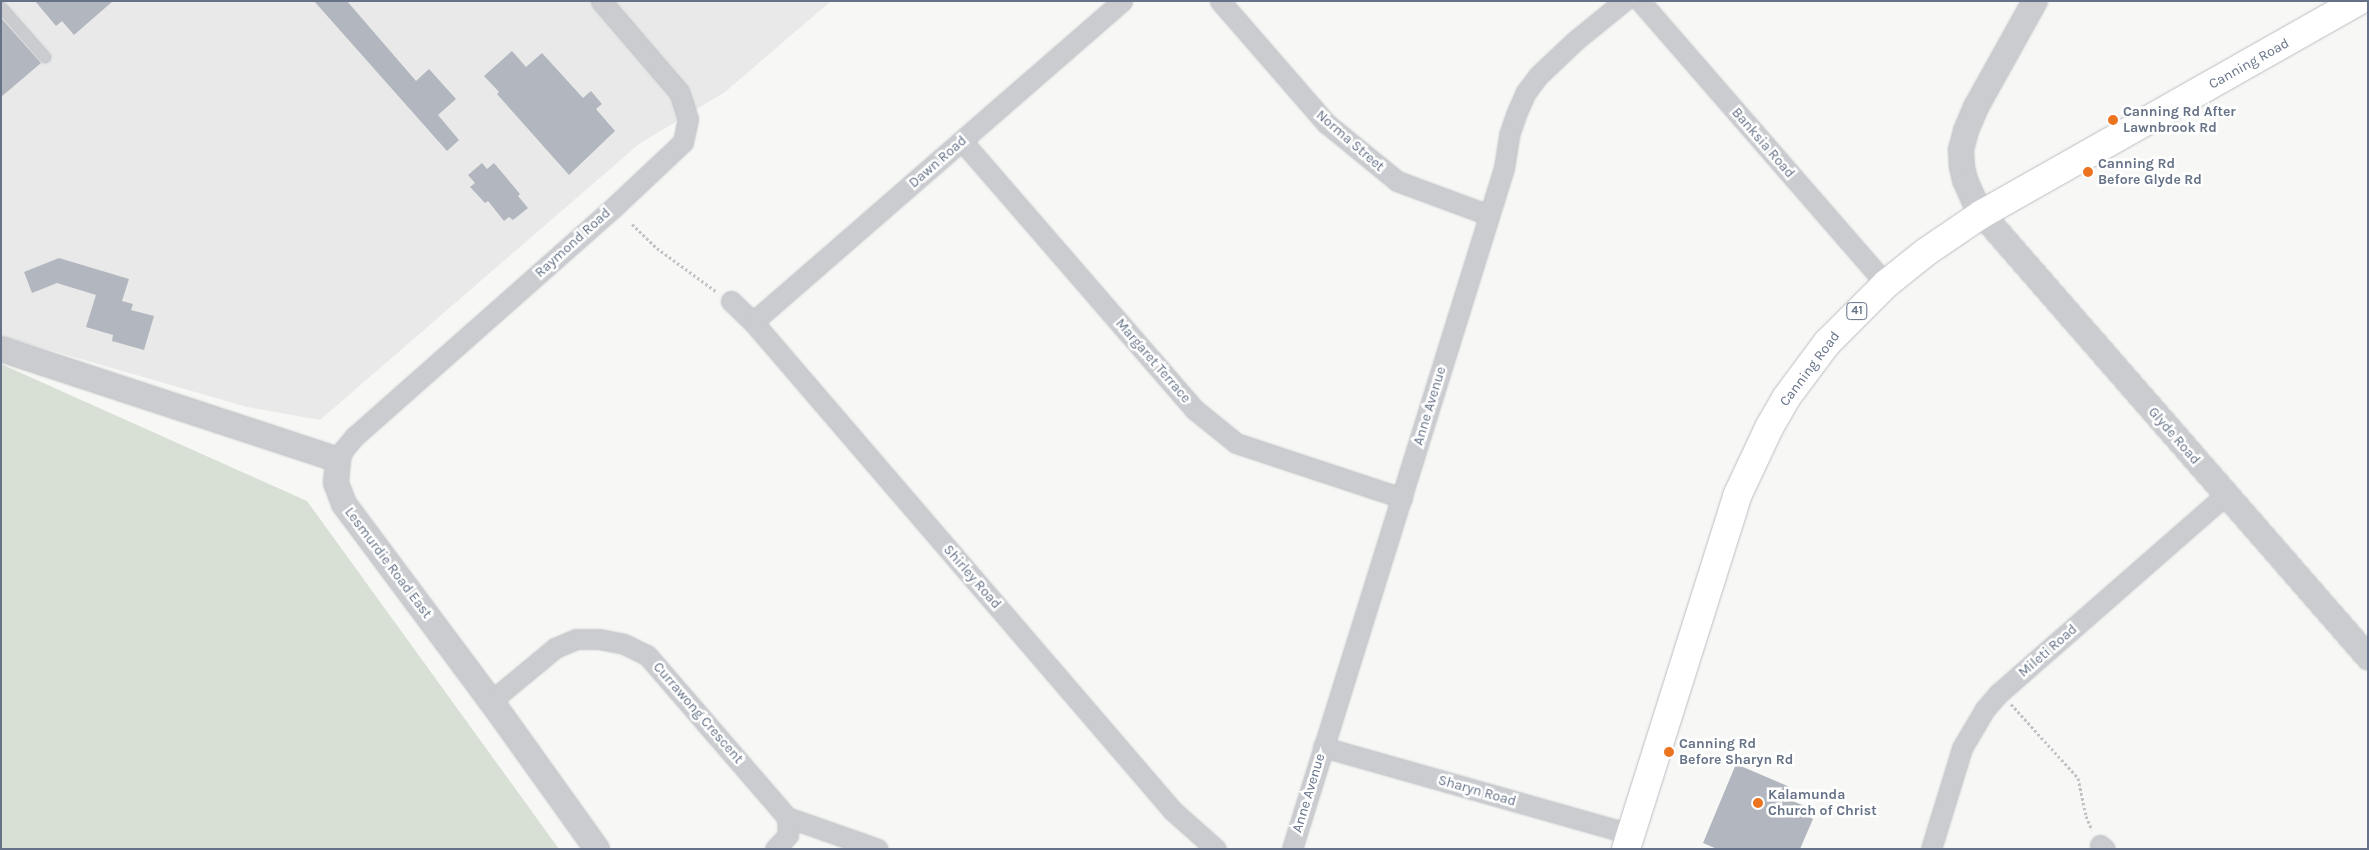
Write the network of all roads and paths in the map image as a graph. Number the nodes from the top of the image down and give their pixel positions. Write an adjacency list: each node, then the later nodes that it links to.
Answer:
1 (602, 1): 18 (street, Raymond Road)
2 (1122, 1): 10 (street, Dawn Road)
3 (1220, 1): 12 (street, Norma Street)
4 (1624, 1): 12 (street, Anne Avenue)
5 (1640, 1): 14 (street, Banksia Road)
6 (2035, 1): 11 (street, Glyde Road)
7 (2359, 1): 11 (main road, Canning Road / 41)
8 (1, 7): 9 (lane)
9 (45, 57)
10 (962, 141): 16 (street, Dawn Road); 20 (street, Margaret Terrace)
11 (1982, 214): 14 (main road, Canning Road / 41); 19 (street, Glyde Road)
12 (1489, 216): 20 (street, Anne Avenue)
13 (632, 224): 15 (path)
14 (1886, 284): 26 (main road, Canning Road / 41)
15 (731, 302): 16 (street, Shirley Road)
16 (753, 322): 31 (street, Shirley Road)
17 (1, 350): 18 (street)
18 (338, 460): 23 (street, Lesmurdie Road East)
19 (2225, 495): 21 (street, Glyde Road); 22 (street, Mileti Road)
20 (1402, 498): 24 (street, Anne Avenue)
21 (2368, 658)
22 (2000, 693): 27 (path); 33 (street, Mileti Road)
23 (491, 701): 25 (street, Currawong Crescent); 28 (street, Lesmurdie Road East)
24 (1323, 747): 26 (street, Sharyn Road); 32 (street, Anne Avenue)
25 (787, 817): 29 (street); 30 (street, Currawong Crescent)
26 (1628, 842)
27 (2103, 847)
28 (597, 849)
29 (775, 849)
30 (878, 849)
31 (1216, 849)
32 (1292, 849)
33 (1931, 849)

